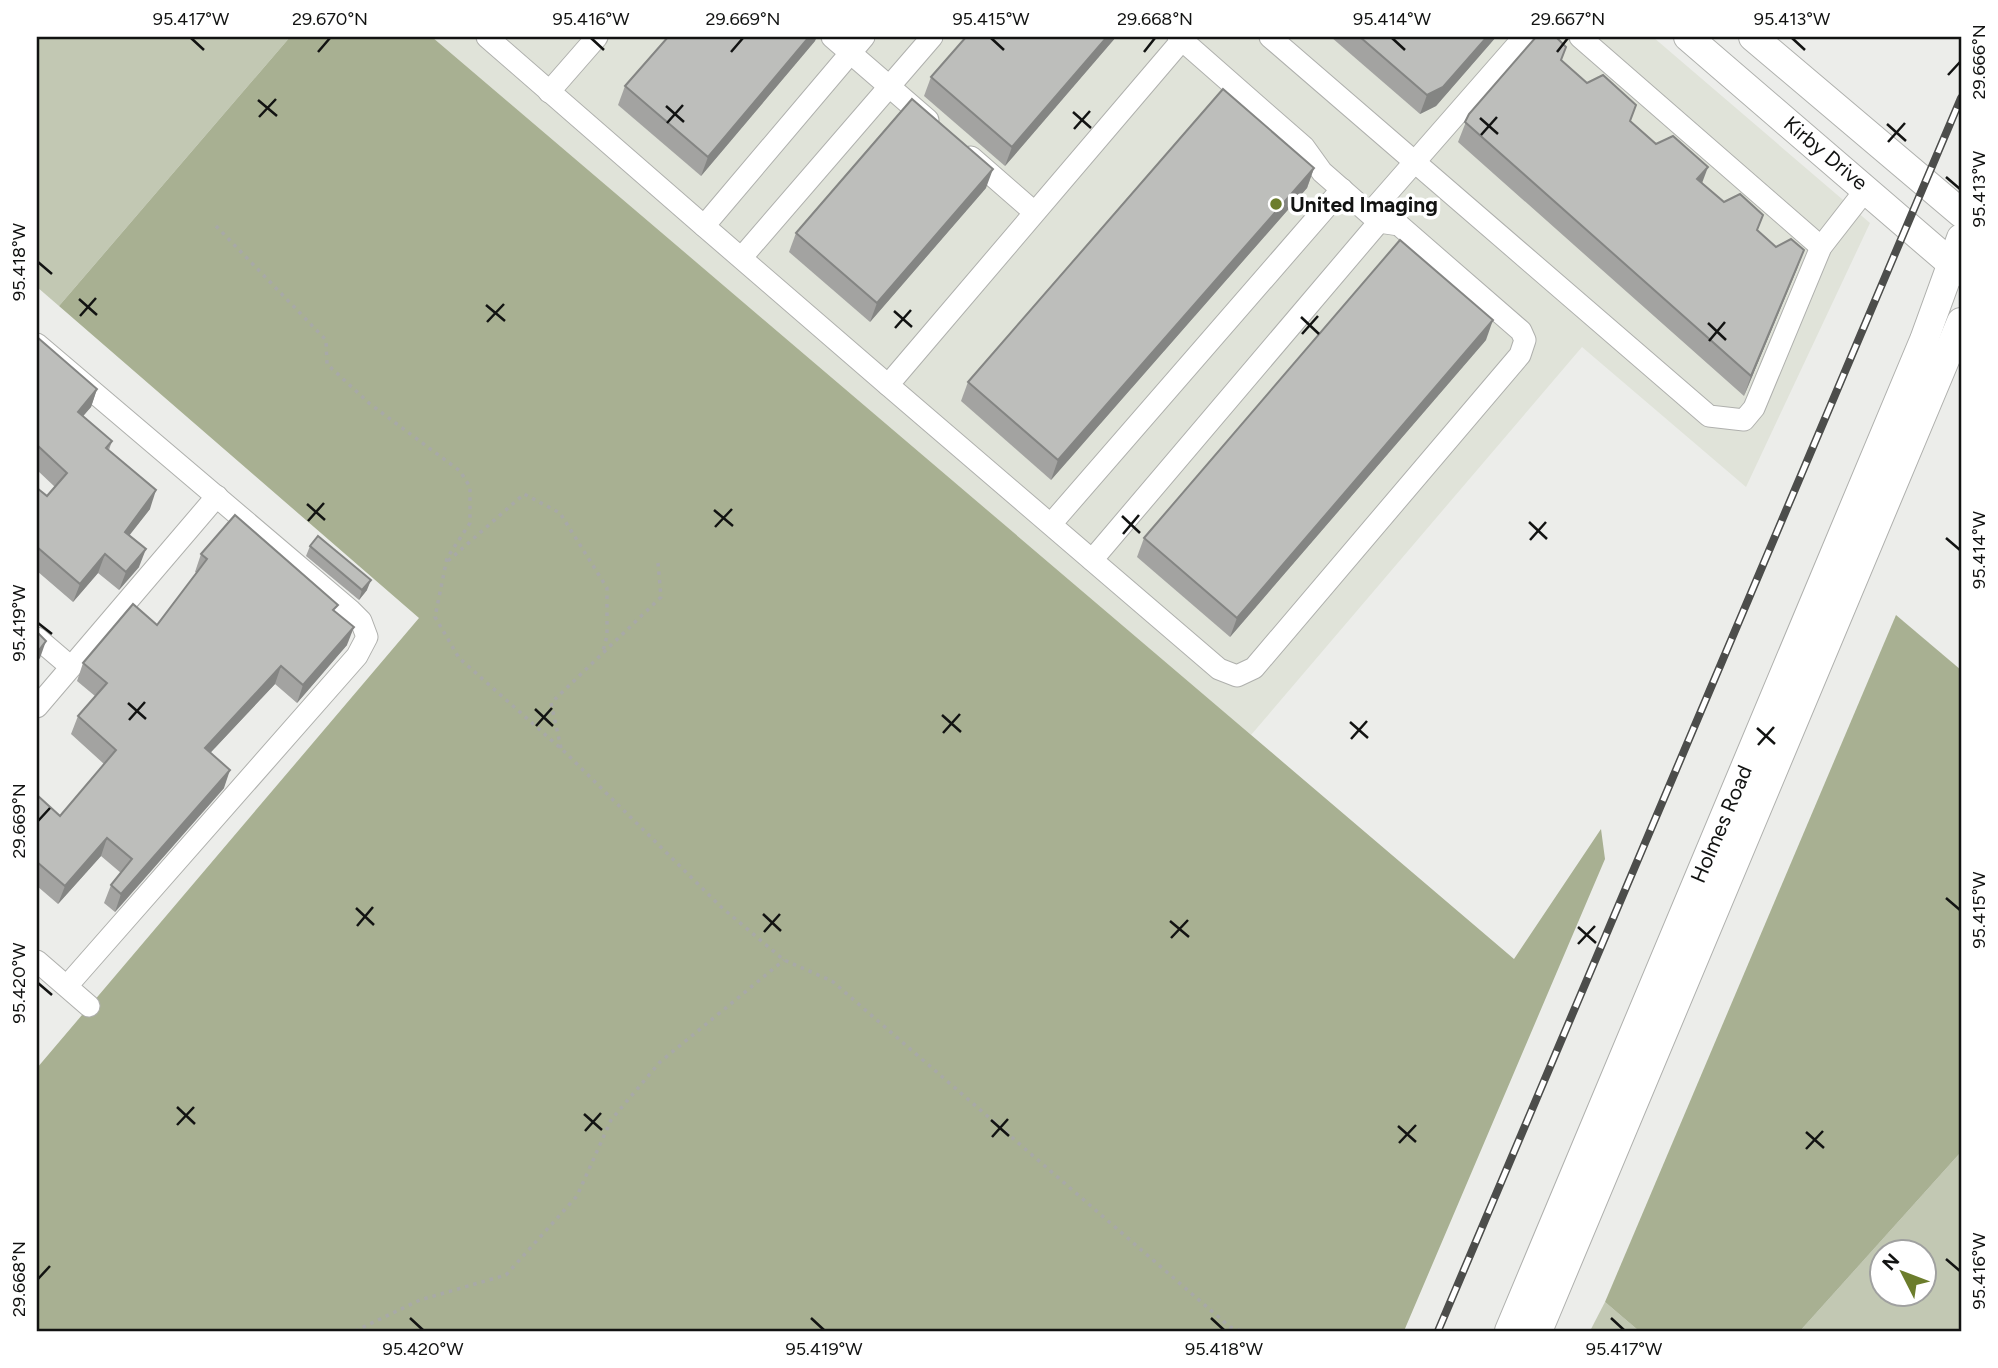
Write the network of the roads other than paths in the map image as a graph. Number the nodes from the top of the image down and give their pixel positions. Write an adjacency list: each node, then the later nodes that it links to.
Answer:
1 (487, 37): 13 (street)
2 (597, 37): 13 (street)
3 (832, 37): 11 (street)
4 (932, 37): 12 (street)
5 (1270, 37): 14 (street)
6 (1524, 37): 14 (street)
7 (1580, 37): 21 (street)
8 (1688, 37): 15 (main road, Kirby Drive)
9 (1753, 37): 18 (main road, Kirby Drive)
10 (1180, 38): 16 (street); 17 (street)
11 (857, 45): 12 (street); 20 (street)
12 (889, 86): 17 (street); 22 (street)
13 (549, 92): 20 (street)
14 (1416, 162): 19 (street); 21 (street)
15 (1867, 188): 21 (street); 23 (main road, Kirby Drive)
16 (1342, 189): 19 (street); 28 (street)
17 (1034, 212): 26 (street)
18 (1961, 213)
19 (1375, 218): 29 (street); 29 (street)
20 (704, 226): 22 (street)
21 (1821, 247)
22 (742, 257): 26 (street)
23 (1958, 258): 36 (main road, Holmes Road)
24 (1961, 322): 37 (main road, Holmes Road)
25 (37, 344): 27 (street)
26 (888, 385): 28 (street)
27 (217, 496): 31 (street); 34 (street)
28 (1051, 524): 29 (street)
29 (1092, 560)
30 (37, 638): 31 (street)
31 (71, 667): 32 (street)
32 (37, 707)
33 (37, 961): 34 (street)
34 (67, 986): 35 (street)
35 (89, 1006)
36 (1509, 1331)
37 (1538, 1331)

